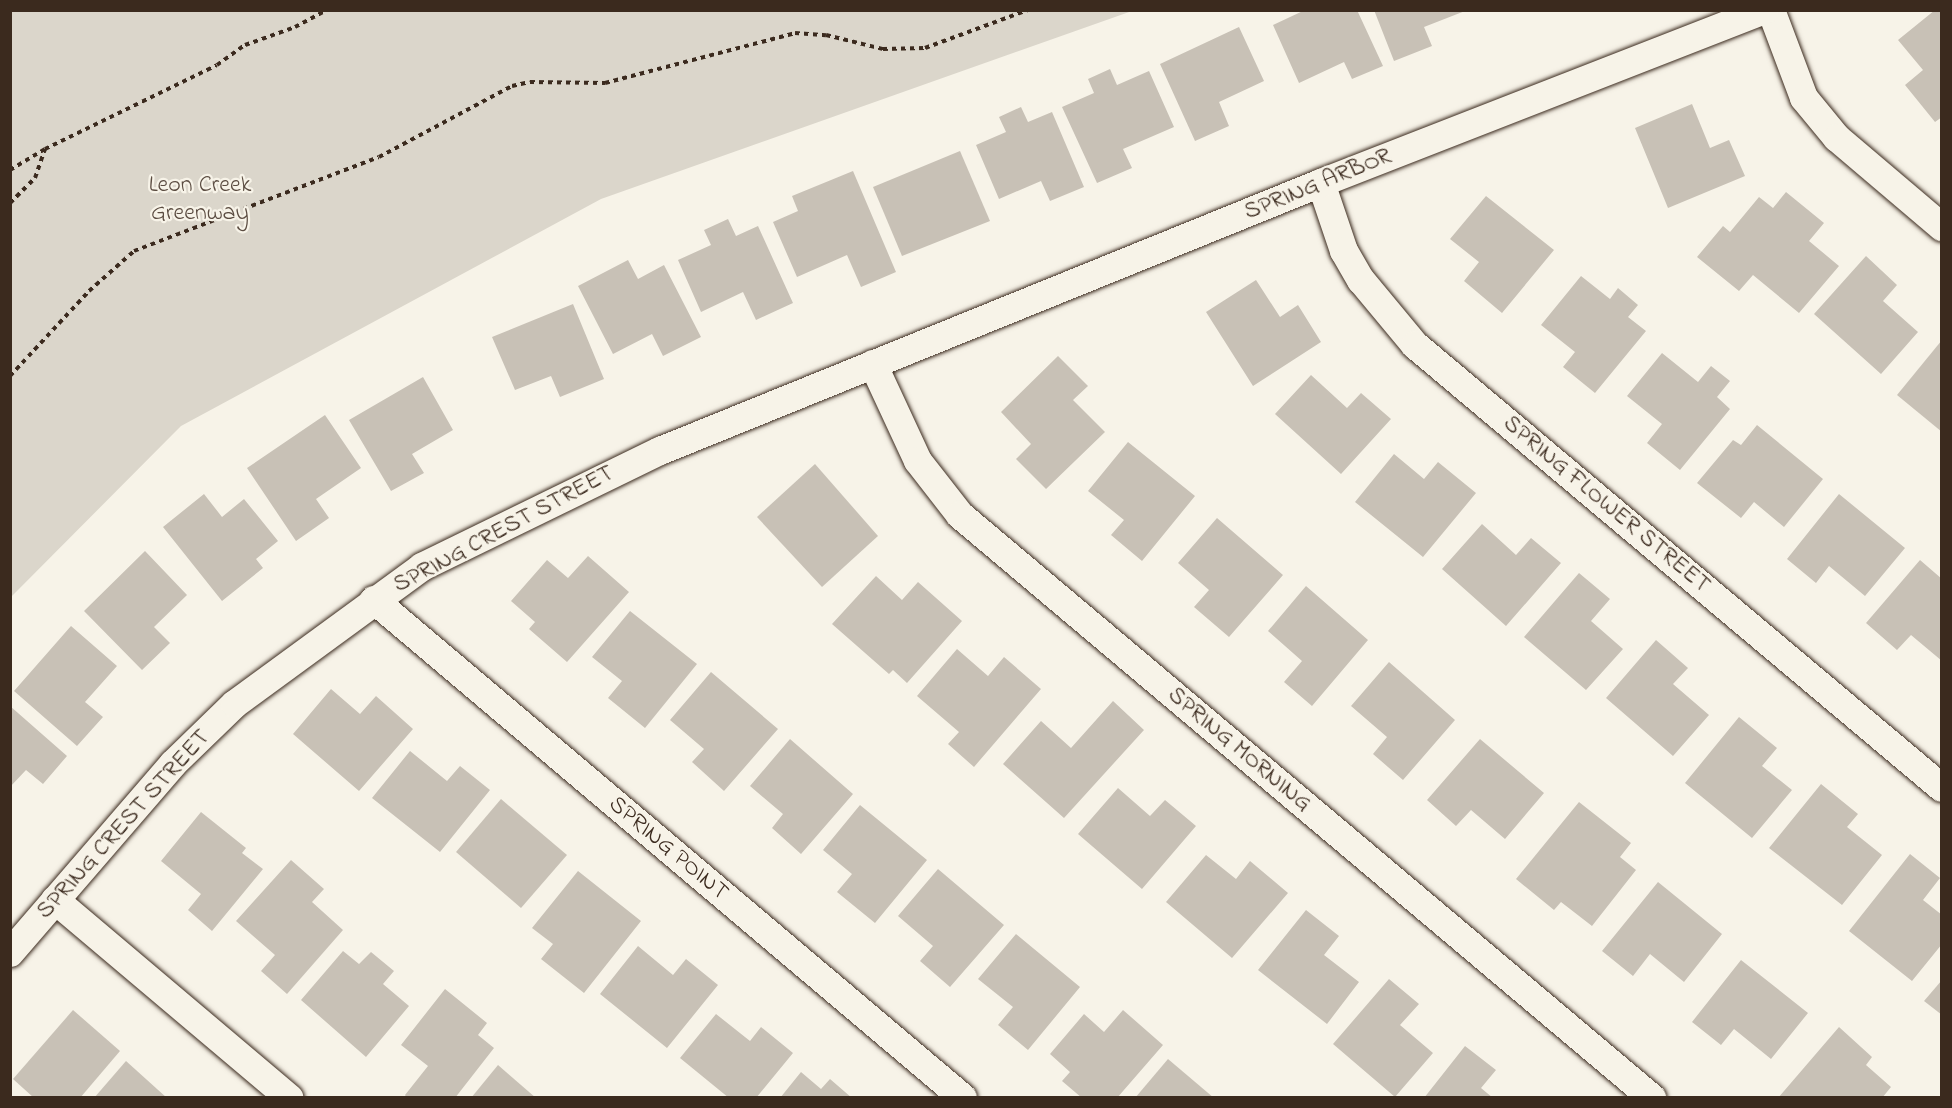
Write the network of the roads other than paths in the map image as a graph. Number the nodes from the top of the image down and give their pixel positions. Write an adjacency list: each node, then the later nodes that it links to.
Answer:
1 (1764, 10): 3 (street, SPRING ARBOR)
2 (1771, 10): 4 (street)
3 (1321, 183): 5 (street, SPRING ARBOR); 7 (street, SPRING FLOWER STREET)
4 (1941, 227)
5 (873, 364): 6 (street, SPRING CREST STREET); 12 (street, SPRING MORNING)
6 (374, 600): 8 (street, SPRING CREST STREET); 11 (street, SPRING POINT)
7 (1941, 788)
8 (55, 900): 9 (street, SPRING CREST STREET); 10 (street)
9 (10, 953)
10 (289, 1098)
11 (963, 1098)
12 (1652, 1098)

